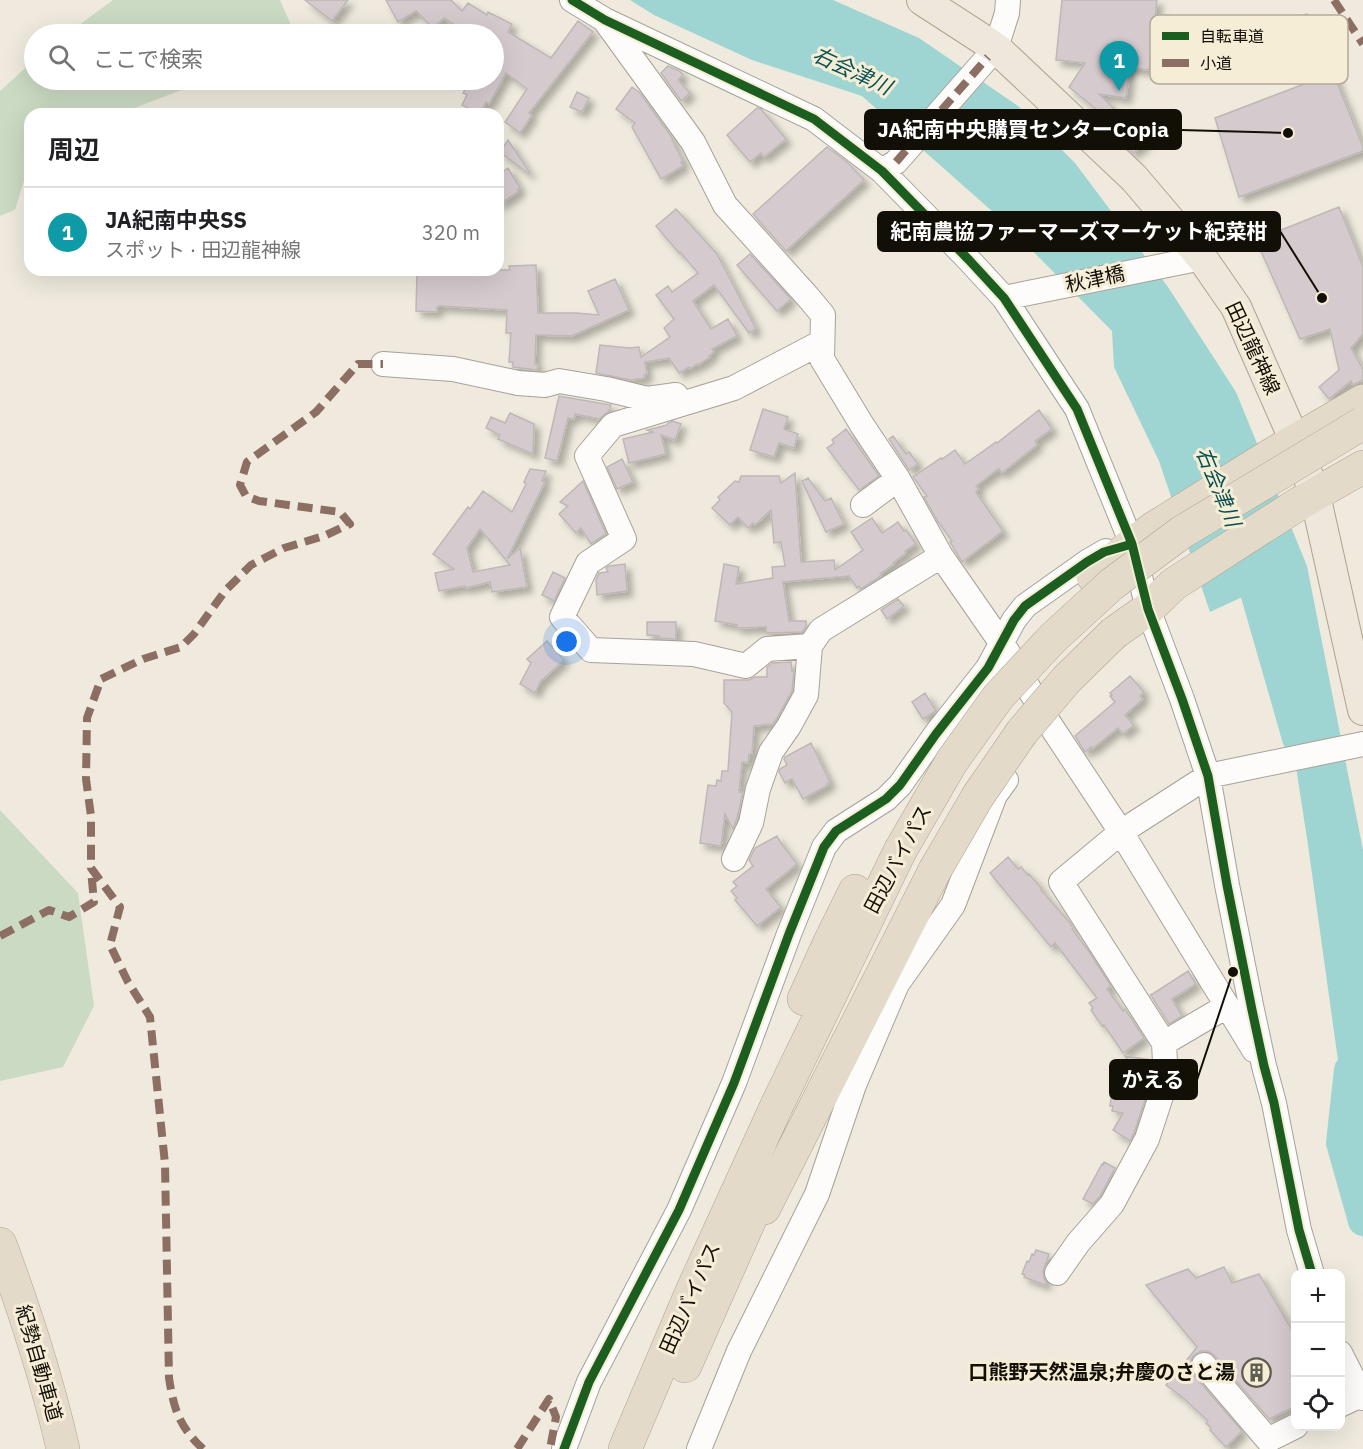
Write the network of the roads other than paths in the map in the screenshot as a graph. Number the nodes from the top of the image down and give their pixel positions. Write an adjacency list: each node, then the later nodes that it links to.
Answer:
1 (572, 0): 4 (street)
2 (922, 0): 5 (main road, 田辺龍神線)
3 (1008, 0): 5 (street)
4 (605, 20): 6 (street); 9 (street)
5 (992, 53): 6 (street); 7 (main road, 田辺龍神線)
6 (889, 167): 8 (street)
7 (1202, 258): 8 (street, 秋津橋); 14 (main road, 田辺龍神線)
8 (1013, 296): 20 (street)
9 (822, 342): 11 (street); 17 (street)
10 (383, 364): 11 (street)
11 (734, 388): 24 (street)
12 (1363, 401): 14 (highway)
13 (1363, 423): 30 (highway, 田辺バイパス, bridge)
14 (1285, 447): 18 (main road, 田辺龍神線); 20 (highway)
15 (1363, 448): 30 (highway, 田辺バイパス)
16 (1363, 467): 18 (highway)
17 (898, 480): 19 (street); 21 (street)
18 (1308, 499): 22 (highway); 25 (main road, 田辺龍神線)
19 (863, 505)
20 (1143, 536): 22 (street); 23 (street); 30 (highway)
21 (941, 556): 23 (street); 24 (street)
22 (1148, 609): 28 (street); 30 (highway, bridge)
23 (1002, 643): 26 (street); 44 (street)
24 (810, 646): 31 (street)
25 (1363, 710)
26 (1049, 723): 29 (street); 47 (street)
27 (1359, 744): 28 (street)
28 (1214, 775): 29 (street); 34 (street)
29 (1121, 832): 32 (street); 33 (street)
30 (909, 856): 45 (highway, 田辺バイパス); 46 (highway, 田辺バイパス)
31 (734, 859)
32 (1227, 1006): 33 (street); 34 (street)
33 (1164, 1043): 37 (street)
34 (1264, 1066): 36 (street)
35 (0, 1244): 43 (highway, 紀勢自動車道)
36 (1311, 1269)
37 (1057, 1273)
38 (1204, 1365): 42 (street)
39 (1345, 1366): 40 (street)
40 (1355, 1399)
41 (1291, 1429): 42 (street)
42 (1270, 1444)
43 (63, 1449)
44 (564, 1449)
45 (625, 1449)
46 (650, 1449)
47 (699, 1449)

